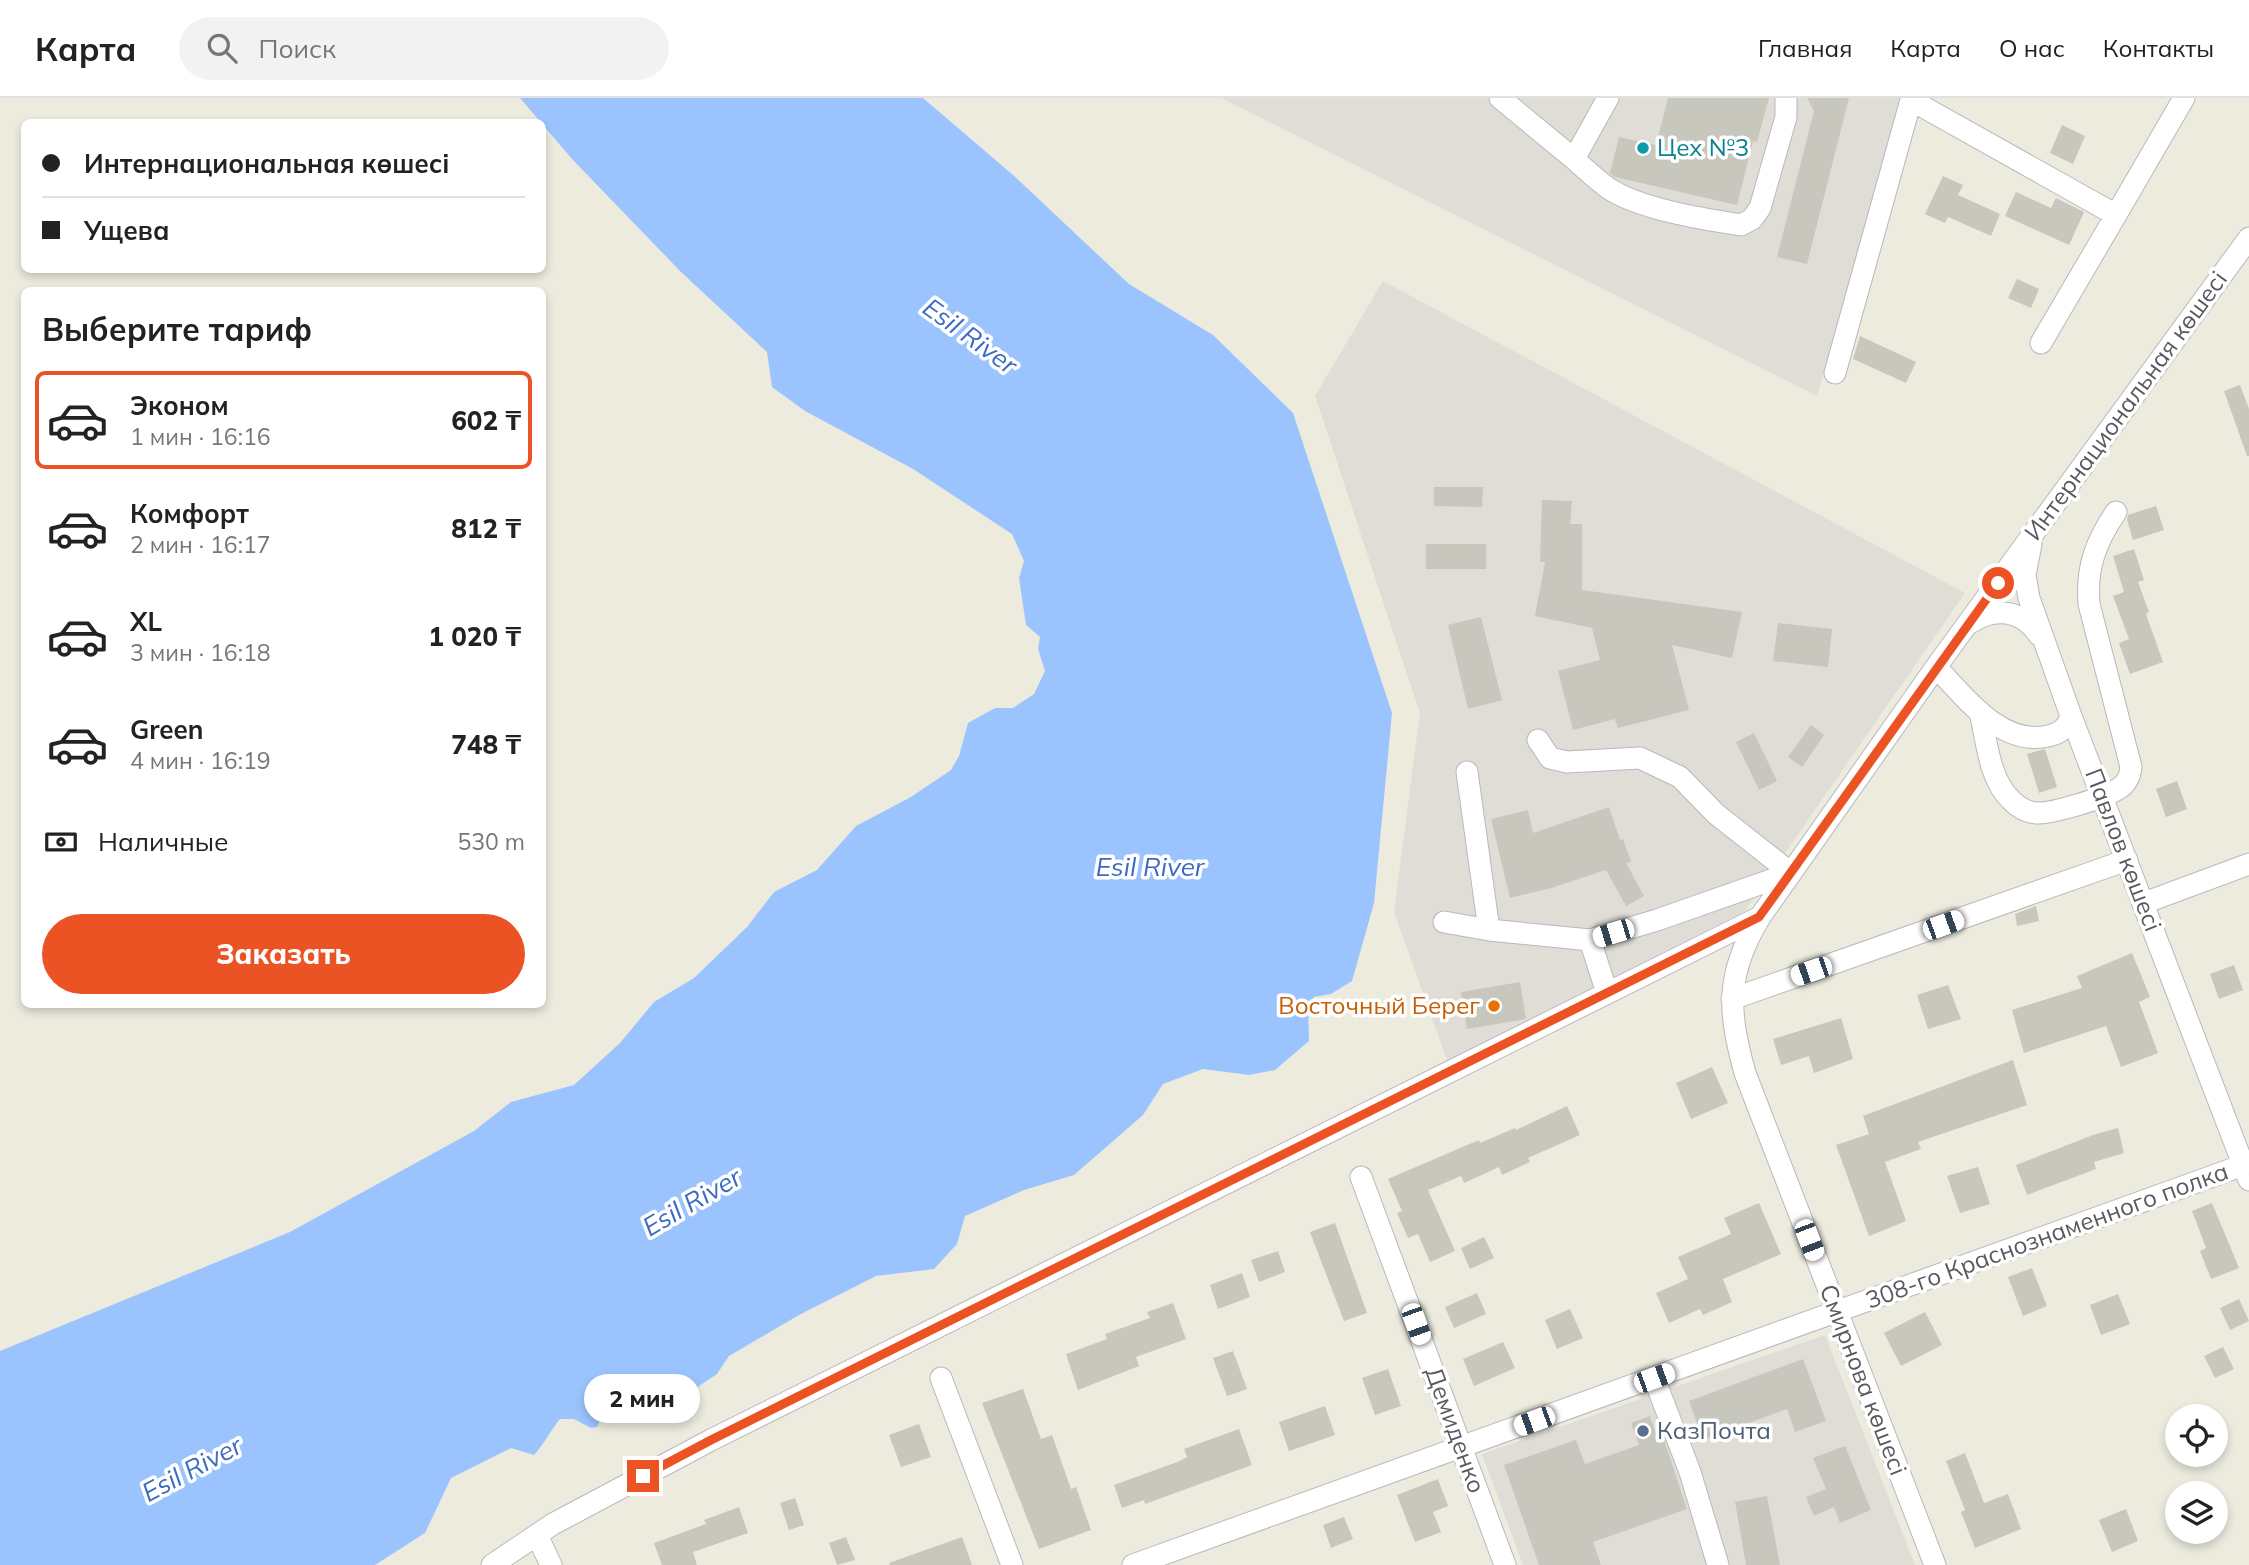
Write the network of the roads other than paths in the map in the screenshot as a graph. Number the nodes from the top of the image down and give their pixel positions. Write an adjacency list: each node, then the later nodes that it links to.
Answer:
1 (1500, 98): 6 (street)
2 (1608, 98): 6 (street)
3 (1786, 98): 6 (street)
4 (2184, 98): 7 (street)
5 (1912, 99): 7 (street); 10 (street)
6 (1574, 159)
7 (2116, 215): 9 (street)
8 (2249, 238): 12 (street, Интернациональная көшесі)
9 (2041, 343)
10 (1835, 373)
11 (2116, 512): 20 (street)
12 (2044, 519): 13 (street, Интернациональная көшесі); 14 (street, Павлов көшесі)
13 (1967, 625): 14 (street); 15 (street, Интернациональная көшесі)
14 (2047, 649): 17 (street, Павлов көшесі)
15 (1936, 667): 16 (street); 23 (street, Интернациональная көшесі)
16 (1980, 712): 17 (street); 20 (street)
17 (2071, 716): 20 (street, Павлов көшесі)
18 (1538, 740): 23 (street)
19 (1467, 772): 27 (street)
20 (2103, 795): 21 (street, Павлов көшесі)
21 (2127, 860): 24 (street, Павлов көшесі); 30 (street)
22 (2249, 864): 24 (street)
23 (1791, 873): 25 (street, Интернациональная көшесі); 28 (street)
24 (2144, 903): 31 (street, Павлов көшесі)
25 (1759, 917): 29 (street); 30 (street, Смирнова көшесі)
26 (1444, 922): 27 (street)
27 (1489, 930): 28 (street)
28 (1590, 940): 29 (street)
29 (1607, 993): 37 (street)
30 (1732, 999): 33 (street, Смирнова көшесі)
31 (2247, 1169): 33 (street, 308-го Краснознаменного полка)
32 (1360, 1177): 36 (street, Демиденко)
33 (1837, 1311): 35 (street, 308-го Краснознаменного полка); 44 (street, Смирнова көшесі)
34 (941, 1378): 40 (street)
35 (1654, 1378): 36 (street, 308-го Краснознаменного полка); 43 (street)
36 (1461, 1447): 41 (street, 308-го Краснознаменного полка); 42 (street, Демиденко)
37 (537, 1535): 38 (street); 39 (street)
38 (492, 1565)
39 (551, 1565)
40 (1012, 1565)
41 (1133, 1565)
42 (1505, 1565)
43 (1718, 1565)
44 (1935, 1565)

